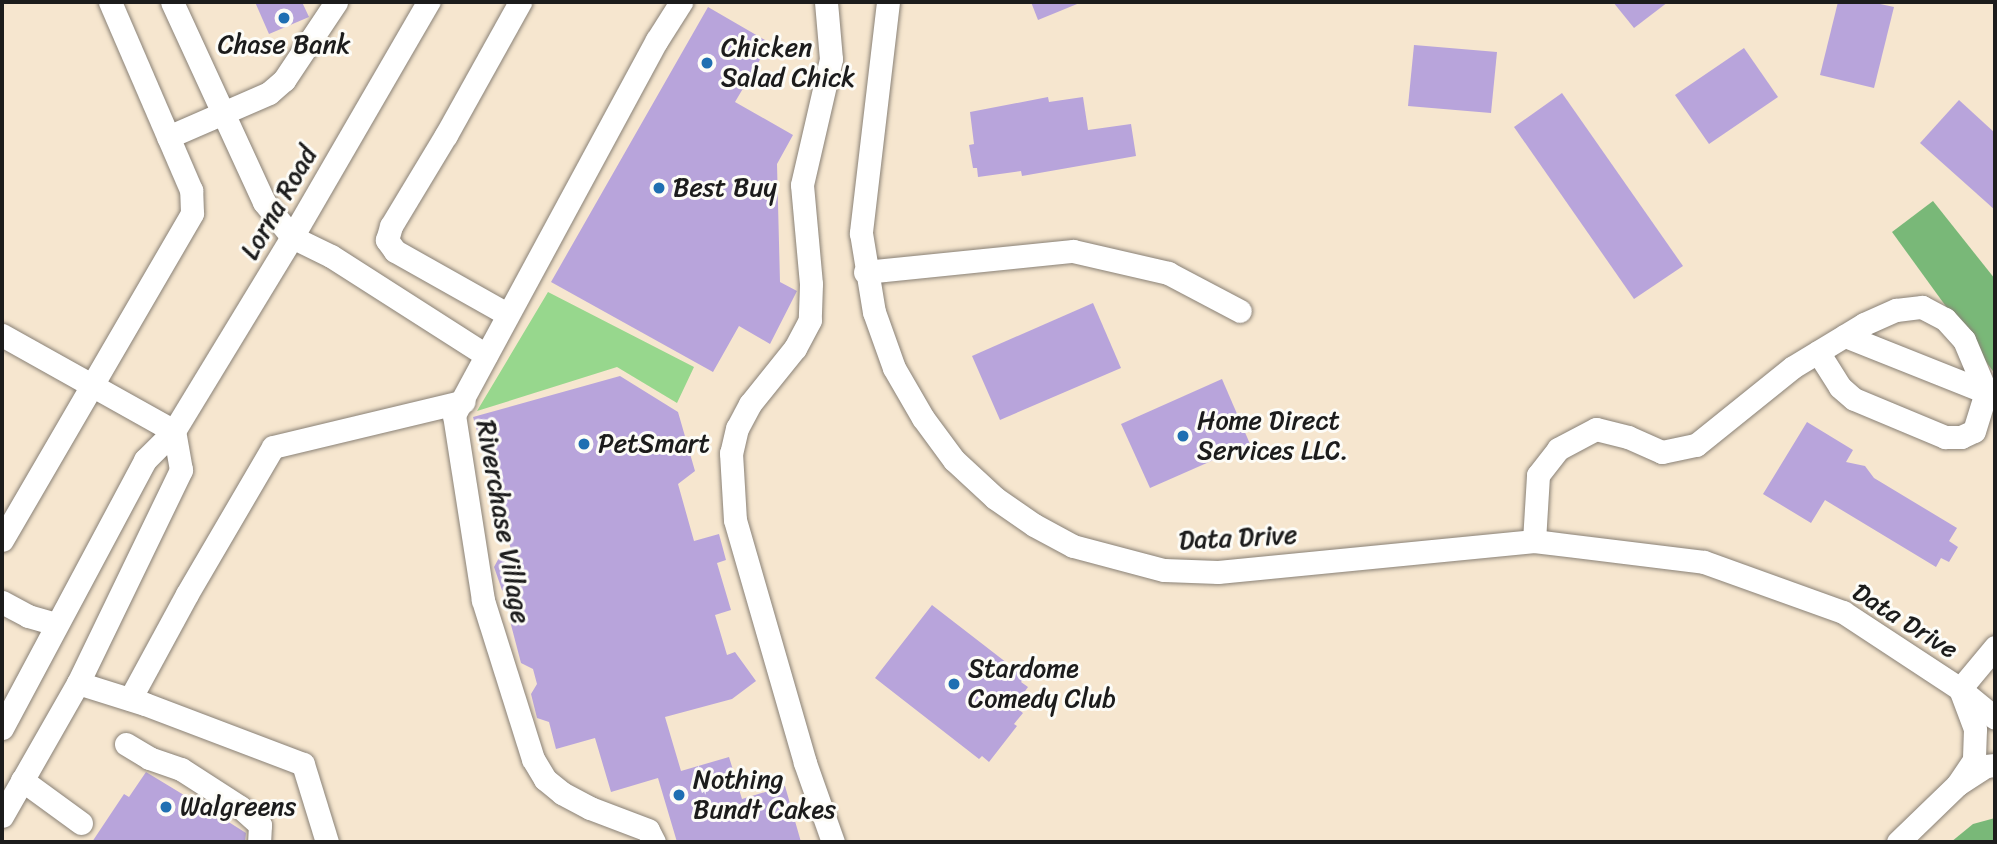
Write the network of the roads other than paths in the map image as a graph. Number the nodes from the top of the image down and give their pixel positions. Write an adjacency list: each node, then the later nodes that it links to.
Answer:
1 (110, 2): 10 (street)
2 (172, 2): 9 (street)
3 (336, 2): 9 (street)
4 (428, 2): 11 (street, Lorna Road)
5 (520, 2): 14 (street)
6 (681, 2): 14 (street, Riverchase Village)
7 (826, 2): 42 (street)
8 (888, 2): 12 (street, Data Drive)
9 (224, 114): 10 (street); 11 (street)
10 (168, 137): 19 (street)
11 (292, 237): 18 (street); 22 (street, Lorna Road)
12 (865, 272): 13 (street); 24 (street, Data Drive)
13 (1240, 311)
14 (507, 314): 18 (street, Riverchase Village)
15 (2, 335): 19 (street)
16 (1845, 335): 17 (street); 20 (street); 20 (street)
17 (1818, 352): 20 (street); 24 (street)
18 (486, 355): 21 (street, Riverchase Village)
19 (92, 386): 22 (street); 23 (street)
20 (1991, 394)
21 (464, 401): 30 (street); 41 (street, Riverchase Village)
22 (174, 431): 26 (street, Lorna Road); 28 (street)
23 (5, 526)
24 (1534, 541): 29 (street, Data Drive)
25 (2, 602): 26 (street)
26 (56, 624): 32 (street, Lorna Road)
27 (1995, 648): 29 (street)
28 (78, 682): 30 (street); 35 (street)
29 (1960, 689): 31 (street, Data Drive); 36 (street)
30 (130, 699): 40 (street)
31 (1995, 718)
32 (2, 728)
33 (126, 744): 39 (street)
34 (1995, 765): 36 (street)
35 (22, 780): 37 (street); 38 (street)
36 (1958, 784): 43 (street)
37 (2, 816)
38 (81, 823)
39 (259, 842)
40 (327, 842)
41 (653, 842)
42 (833, 842)
43 (1898, 842)

